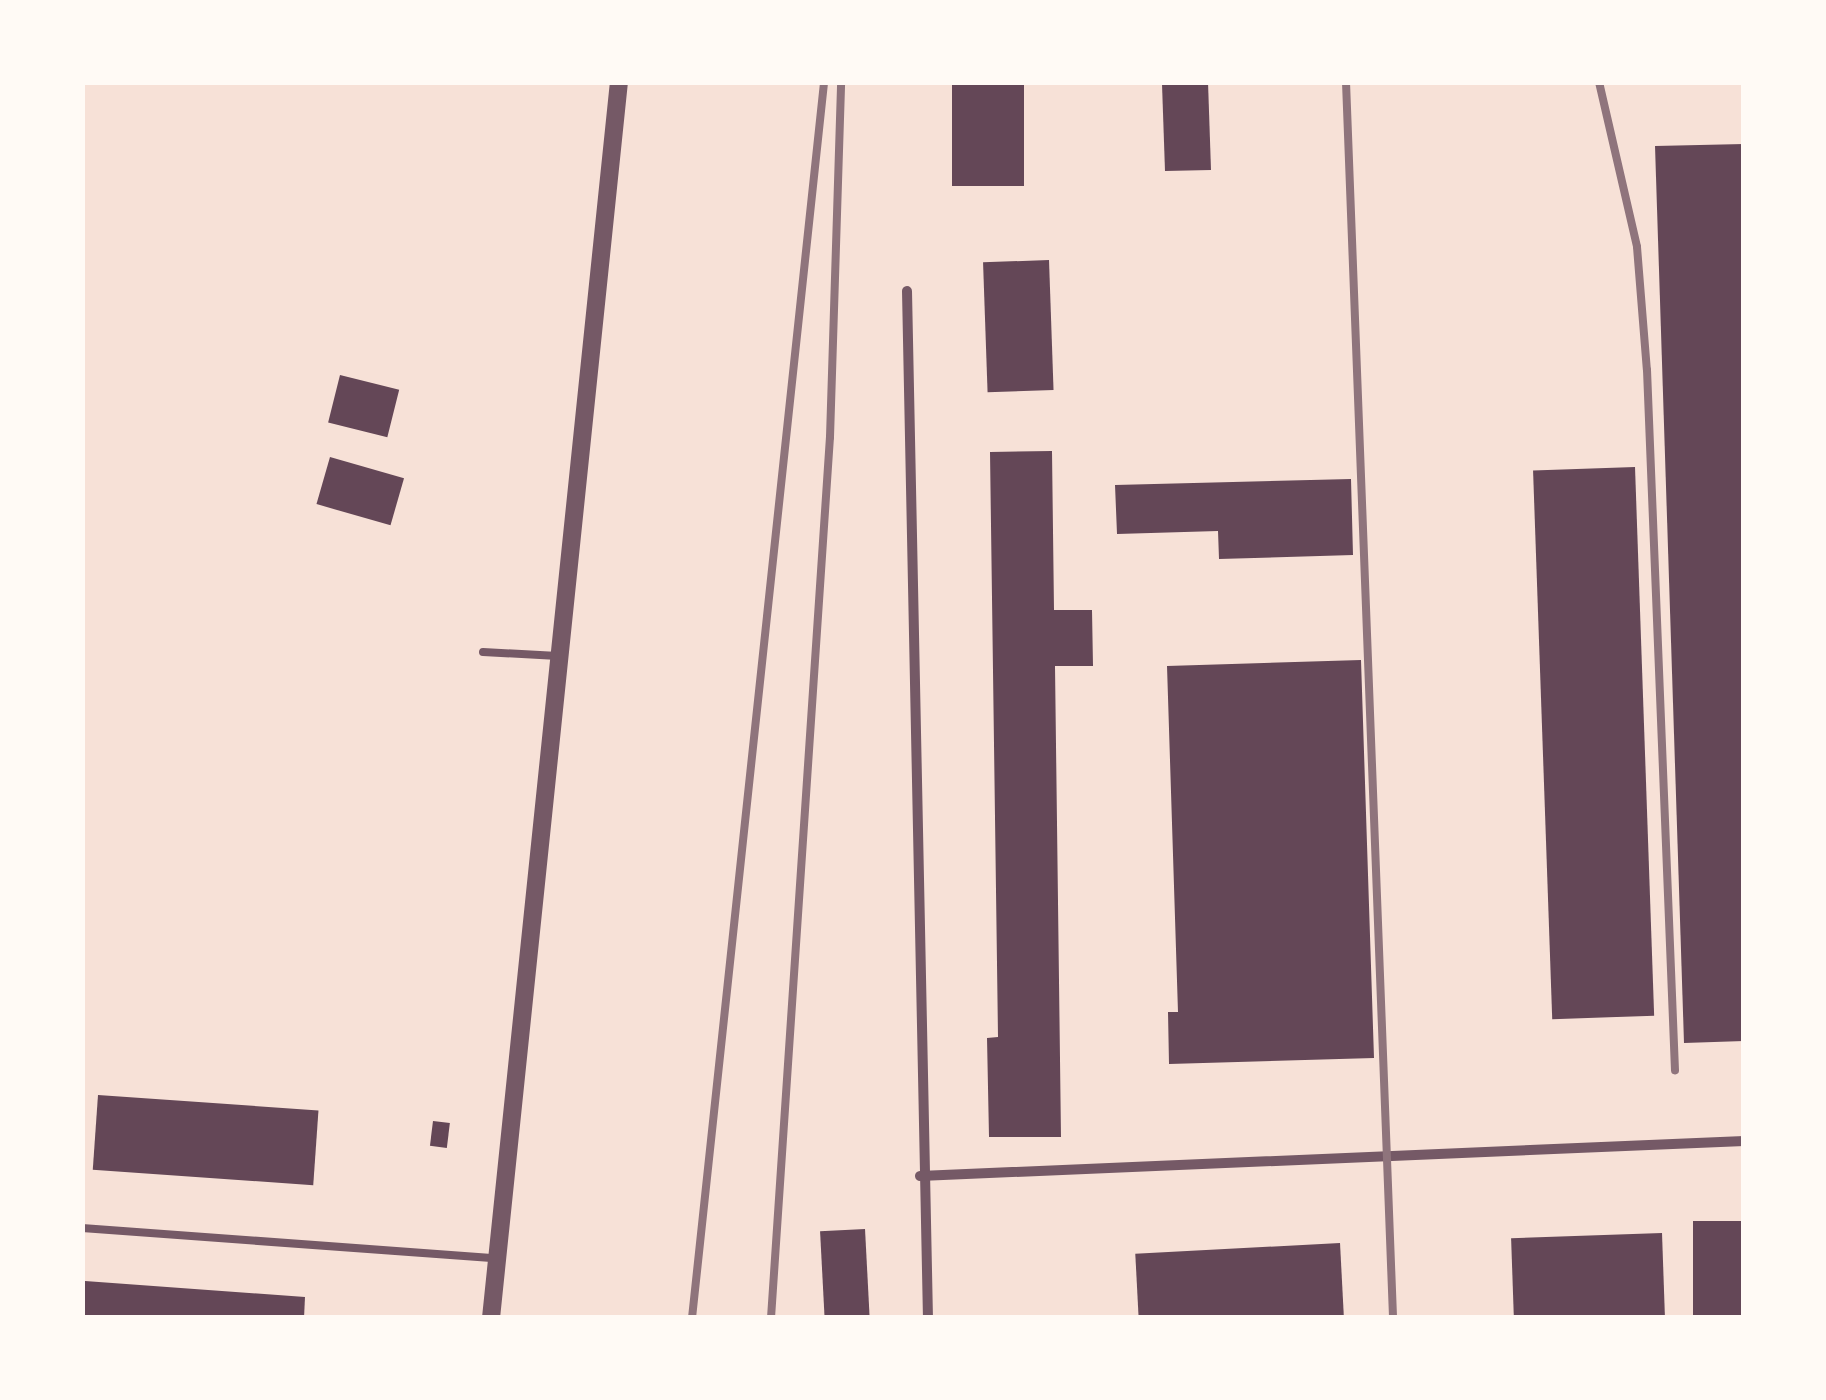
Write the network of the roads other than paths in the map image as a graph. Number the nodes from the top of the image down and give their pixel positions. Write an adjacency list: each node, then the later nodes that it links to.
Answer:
1 (620, 82): 4 (street)
2 (908, 291): 6 (street)
3 (483, 652): 4 (lane)
4 (558, 656): 8 (street)
5 (1744, 1141): 6 (street)
6 (920, 1176): 10 (street)
7 (82, 1228): 8 (lane)
8 (495, 1258): 9 (street)
9 (491, 1318)
10 (928, 1318)

